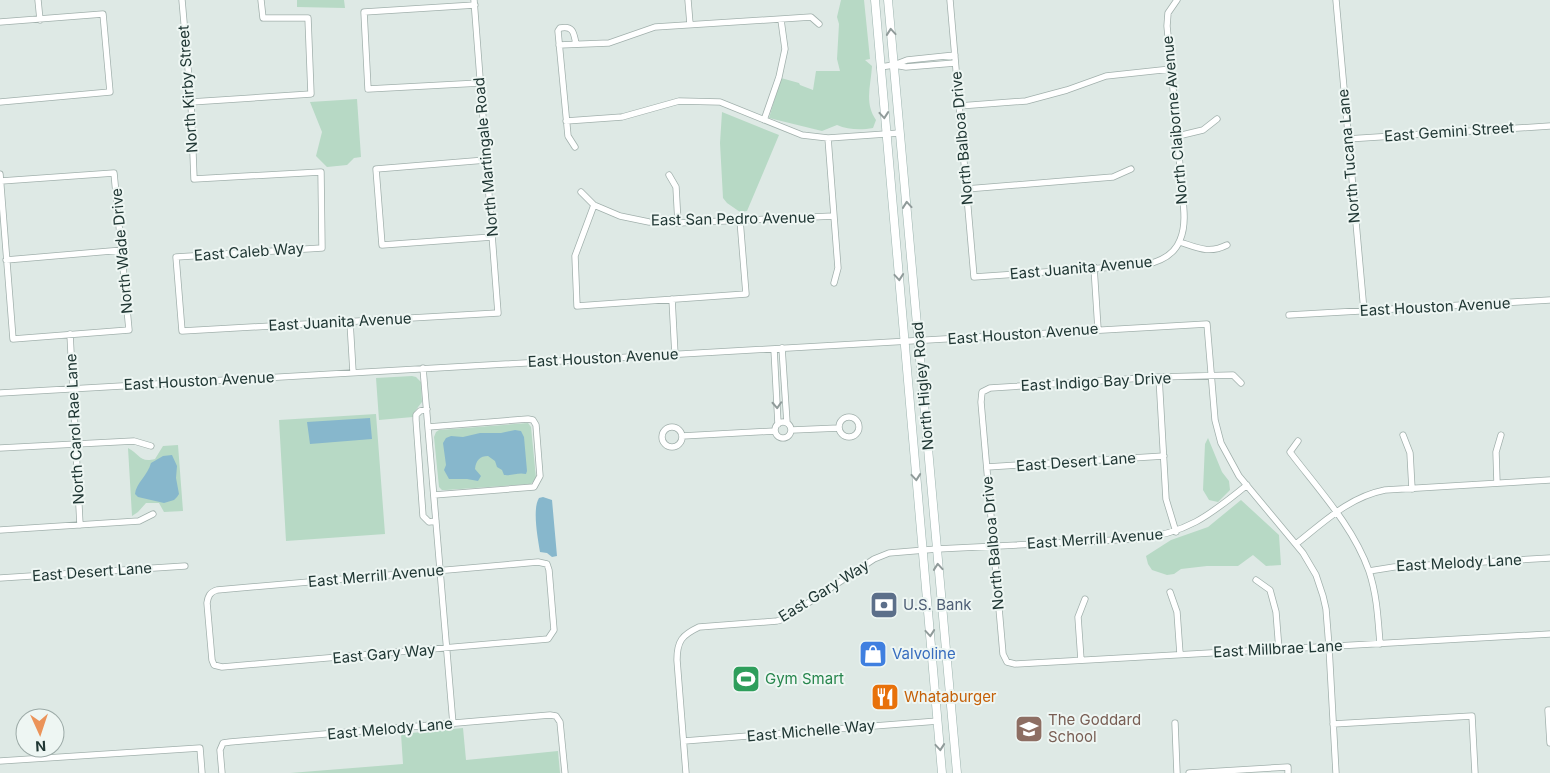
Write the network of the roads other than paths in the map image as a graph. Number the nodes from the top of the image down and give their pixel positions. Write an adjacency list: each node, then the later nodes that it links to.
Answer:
1 (38, 0): 11 (street)
2 (182, 0): 25 (street, North Kirby Street)
3 (261, 0): 25 (street)
4 (688, 0): 14 (street)
5 (875, 0): 21 (main road, North Higley Road)
6 (888, 0): 20 (main road, North Higley Road, one-way to 6)
7 (950, 0): 18 (street, North Balboa Drive)
8 (1178, 0): 22 (street, North Claiborne Avenue)
9 (1336, 0): 35 (street, North Tucana Lane)
10 (475, 2): 23 (street, North Martingale Road); 23 (street)
11 (40, 20): 13 (street); 24 (street)
12 (780, 20): 14 (street); 15 (street); 28 (street)
13 (0, 22)
14 (690, 24): 16 (street)
15 (818, 24)
16 (576, 44): 17 (street); 17 (street)
17 (559, 45): 29 (street)
18 (955, 55): 19 (street, North Balboa Drive); 20 (street)
19 (955, 62): 20 (street); 26 (street, North Balboa Drive)
20 (894, 66): 21 (street); 31 (main road, North Higley Road)
21 (880, 67): 32 (main road, North Higley Road, one-way to 32)
22 (1171, 70): 26 (street); 33 (street, North Claiborne Avenue)
23 (480, 83): 37 (street, North Martingale Road)
24 (0, 102)
25 (191, 102): 51 (street, North Kirby Street)
26 (959, 106): 42 (street, North Balboa Drive)
27 (1217, 119): 33 (street)
28 (764, 120): 29 (street); 34 (street)
29 (566, 121): 36 (street)
30 (1550, 126): 35 (street, East Gemini Street)
31 (900, 133): 32 (street); 66 (main road, North Higley Road, one-way to 31)
32 (886, 134): 34 (street); 67 (main road, North Higley Road, one-way to 67)
33 (1178, 136): 49 (street, North Claiborne Avenue)
34 (828, 138): 45 (street)
35 (1348, 139): 59 (street, North Tucana Lane)
36 (575, 147)
37 (486, 160): 48 (street, North Martingale Road); 48 (street)
38 (1131, 169): 42 (street)
39 (0, 174): 41 (street)
40 (669, 175): 47 (street)
41 (1, 181): 52 (street, North Wade Drive); 53 (street)
42 (966, 189): 55 (street, North Balboa Drive)
43 (581, 192): 44 (street, East San Pedro Avenue)
44 (594, 205): 47 (street, East San Pedro Avenue); 57 (street)
45 (834, 216): 46 (street, East San Pedro Avenue); 56 (street)
46 (740, 220): 47 (street, East San Pedro Avenue); 57 (street)
47 (678, 223)
48 (492, 237): 60 (street, North Martingale Road)
49 (1180, 242): 50 (street); 54 (street, East Juanita Avenue)
50 (1227, 245)
51 (322, 248): 64 (street, East Caleb Way)
52 (123, 250): 53 (street); 65 (street, North Wade Drive)
53 (6, 260): 65 (street)
54 (1094, 267): 55 (street, East Juanita Avenue); 63 (street)
55 (974, 277)
56 (834, 283)
57 (672, 299): 70 (street)
58 (1550, 300): 59 (street, East Houston Avenue)
59 (1364, 311): 61 (street, East Houston Avenue)
60 (498, 313): 62 (street, East Juanita Avenue)
61 (1289, 315)
62 (350, 322): 64 (street, East Juanita Avenue); 72 (street)
63 (1098, 329): 66 (street, East Houston Avenue); 73 (street, East Houston Avenue)
64 (182, 331)
65 (70, 334): 76 (street, North Carol Rae Lane)
66 (919, 341): 67 (street, East Houston Avenue); 108 (main road, North Higley Road)
67 (905, 342): 68 (street, East Houston Avenue); 108 (main road, North Higley Road, one-way to 108)
68 (782, 348): 69 (street, East Houston Avenue); 80 (street)
69 (774, 349): 70 (street, East Houston Avenue); 81 (street, one-way to 81)
70 (675, 354): 71 (street, East Houston Avenue)
71 (424, 368): 72 (street, East Houston Avenue); 79 (street)
72 (353, 372): 76 (street, East Houston Avenue)
73 (1210, 376): 74 (street, East Indigo Bay Drive); 75 (street, East Indigo Bay Drive); 97 (street)
74 (1159, 377): 77 (street, East Indigo Bay Drive); 93 (street)
75 (1241, 383)
76 (73, 389): 78 (street, East Houston Avenue); 90 (street, North Carol Rae Lane)
77 (982, 392): 94 (street, North Balboa Drive)
78 (0, 393)
79 (427, 409): 82 (street); 102 (street)
80 (787, 423): 81 (street); 84 (street)
81 (778, 424): 85 (street)
82 (428, 427): 99 (street); 99 (street)
83 (839, 428): 84 (street)
84 (792, 430): 85 (street)
85 (775, 431): 88 (street)
86 (1403, 435): 98 (street)
87 (1502, 435): 96 (street)
88 (682, 436)
89 (1298, 441): 100 (street)
90 (76, 443): 91 (street); 92 (street); 103 (street, North Carol Rae Lane)
91 (151, 446)
92 (0, 448)
93 (1164, 456): 94 (street, East Desert Lane); 105 (street)
94 (987, 468): 107 (street, North Balboa Drive)
95 (1550, 480): 96 (street)
96 (1497, 483): 98 (street)
97 (1247, 484): 105 (street, East Merrill Avenue); 106 (street)
98 (1412, 489): 100 (street)
99 (434, 495): 102 (street)
100 (1336, 512): 106 (street); 112 (street)
101 (153, 514): 103 (street)
102 (436, 522): 111 (street)
103 (80, 525): 104 (street)
104 (0, 530)
105 (1176, 532): 107 (street, East Merrill Avenue)
106 (1296, 544): 120 (street)
107 (993, 546): 108 (street, East Merrill Avenue); 125 (street, North Balboa Drive)
108 (930, 549): 128 (main road, North Higley Road, one-way to 108); 129 (main road, North Higley Road, one-way to 129); 133 (street, East Gary Way)
109 (1550, 558): 112 (street, East Melody Lane)
110 (185, 566): 113 (street, East Desert Lane)
111 (440, 570): 118 (street, East Merrill Avenue); 121 (street); 126 (street, East Merrill Avenue)
112 (1369, 571): 119 (street)
113 (0, 578)
114 (1256, 580): 122 (street)
115 (1170, 592): 123 (street)
116 (1085, 599): 124 (street)
117 (1550, 634): 119 (street, East Millbrae Lane)
118 (551, 635): 121 (street, East Gary Way)
119 (1380, 644): 120 (street, East Millbrae Lane)
120 (1329, 647): 122 (street, East Millbrae Lane); 132 (street)
121 (447, 649): 126 (street, East Gary Way); 131 (street)
122 (1279, 650): 123 (street, East Millbrae Lane)
123 (1180, 654): 124 (street, East Millbrae Lane)
124 (1081, 660): 125 (street, East Millbrae Lane)
125 (1007, 662)
126 (214, 665)
127 (1549, 710): 134 (street)
128 (952, 720): 129 (main road); 142 (main road, North Higley Road)
129 (938, 721): 133 (street, East Michelle Way); 141 (main road, North Higley Road, one-way to 141)
130 (1174, 723): 143 (street)
131 (453, 724): 138 (street, East Melody Lane); 139 (street, East Melody Lane)
132 (1333, 724): 145 (street); 146 (street)
133 (684, 741): 140 (street)
134 (1550, 743)
135 (0, 762): 137 (street)
136 (1288, 770): 144 (street)
137 (202, 773)
138 (222, 773)
139 (564, 773)
140 (686, 773)
141 (942, 773)
142 (956, 773)
143 (1177, 773)
144 (1189, 773)
145 (1336, 773)
146 (1475, 773)

